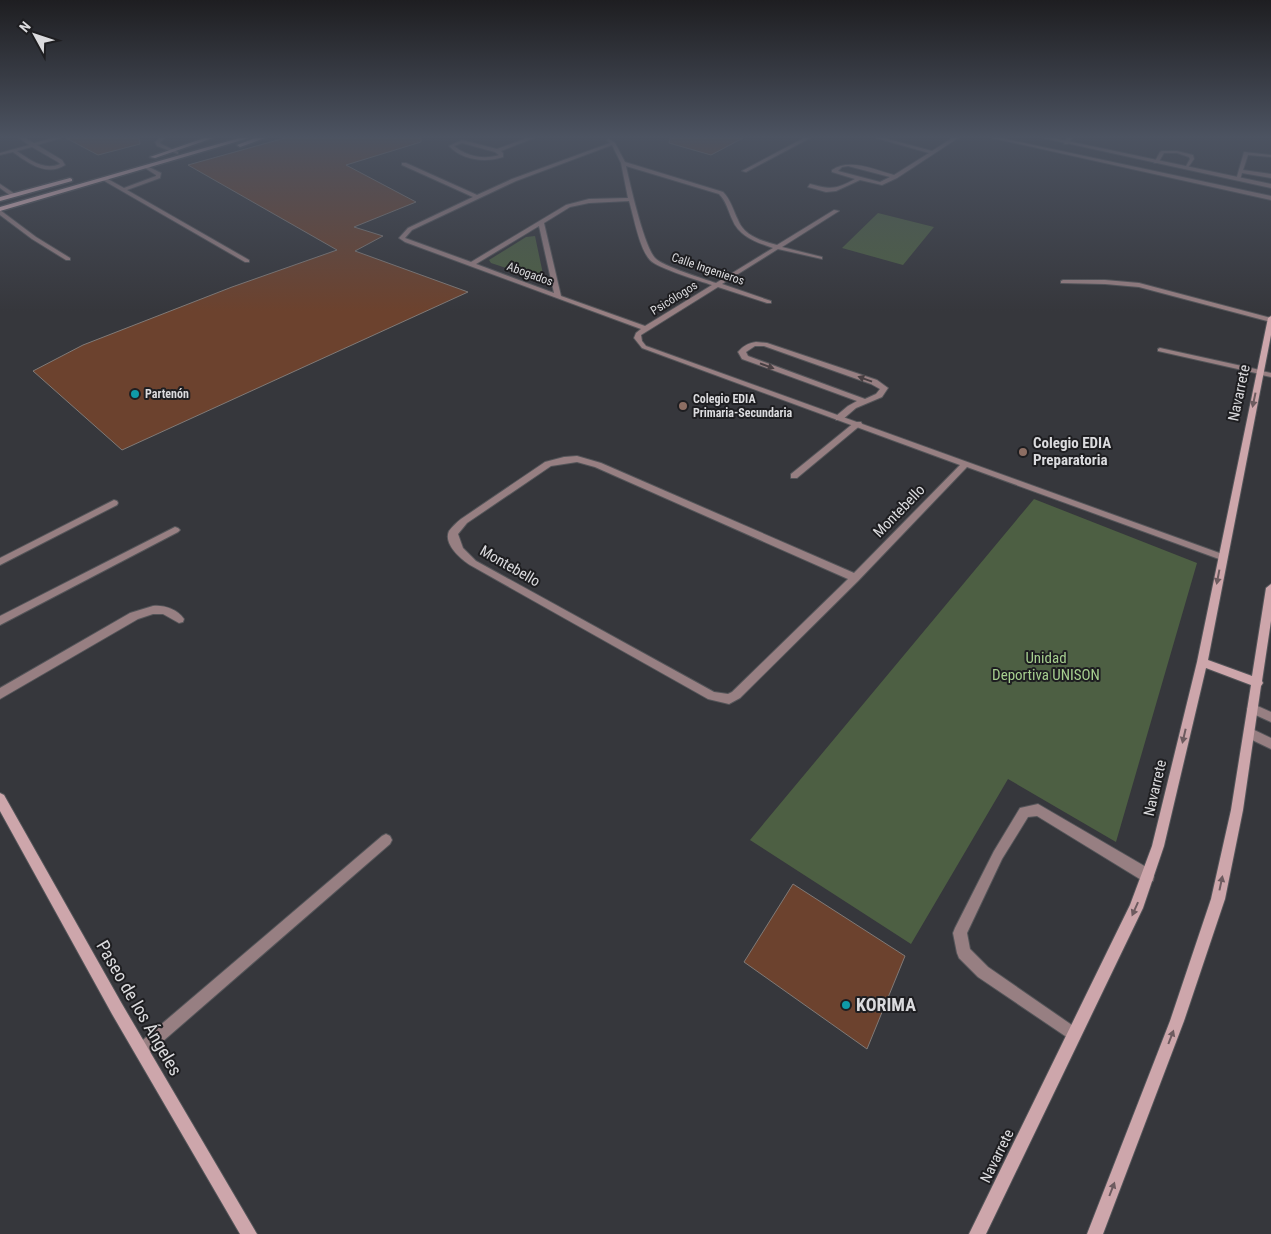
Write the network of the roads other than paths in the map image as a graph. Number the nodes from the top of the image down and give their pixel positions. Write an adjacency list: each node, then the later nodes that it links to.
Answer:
1 (46, 196): 9 (main road)
2 (133, 196): 16 (street)
3 (474, 196): 7 (street)
4 (480, 196): 7 (street)
5 (630, 196): 8 (street, Calle Ingenieros)
6 (724, 196): 13 (street)
7 (477, 197): 17 (street, Abogados)
8 (631, 199): 12 (street); 19 (street, Calle Ingenieros)
9 (0, 209)
10 (836, 211): 13 (street, Psicólogos)
11 (0, 212): 15 (street)
12 (541, 221): 17 (street); 20 (street)
13 (779, 246): 14 (street); 19 (street, Psicólogos)
14 (820, 258)
15 (68, 259)
16 (247, 261)
17 (471, 265): 20 (street, Abogados)
18 (1063, 282): 22 (street)
19 (717, 285): 21 (street, Calle Ingenieros); 23 (street, Psicólogos)
20 (558, 296): 23 (street, Abogados)
21 (769, 302)
22 (1271, 319): 25 (main road, Navarrete)
23 (646, 329): 27 (street, Psicólogos)
24 (1160, 350): 25 (street)
25 (1265, 374): 33 (main road, Navarrete, one-way to 33)
26 (863, 401): 26 (street, one-way to 26); 27 (street)
27 (839, 418): 28 (street)
28 (858, 424): 29 (street); 30 (street)
29 (965, 464): 33 (street); 35 (street, Montebello)
30 (794, 476)
31 (114, 503): 34 (street)
32 (174, 530): 38 (street)
33 (1222, 557): 40 (main road, Navarrete, one-way to 40)
34 (0, 562)
35 (855, 578): 35 (street, Montebello)
36 (1271, 588): 39 (main road)
37 (179, 619): 42 (street)
38 (0, 621)
39 (1268, 628): 41 (main road)
40 (1202, 662): 41 (main road); 49 (main road, Navarrete, one-way to 49)
41 (1258, 683): 43 (main road)
42 (0, 694)
43 (1253, 709): 44 (street); 45 (main road)
44 (1271, 717)
45 (1250, 733): 46 (street); 54 (main road, one-way to 45)
46 (1271, 744)
47 (0, 798): 51 (main road, Paseo de los Ángeles)
48 (386, 840): 51 (street)
49 (1148, 876): 50 (main road, Navarrete, one-way to 50); 50 (street)
50 (1074, 1036): 53 (main road, Navarrete)
51 (142, 1050): 52 (main road, Paseo de los Ángeles)
52 (249, 1234)
53 (977, 1234)
54 (1094, 1234)

